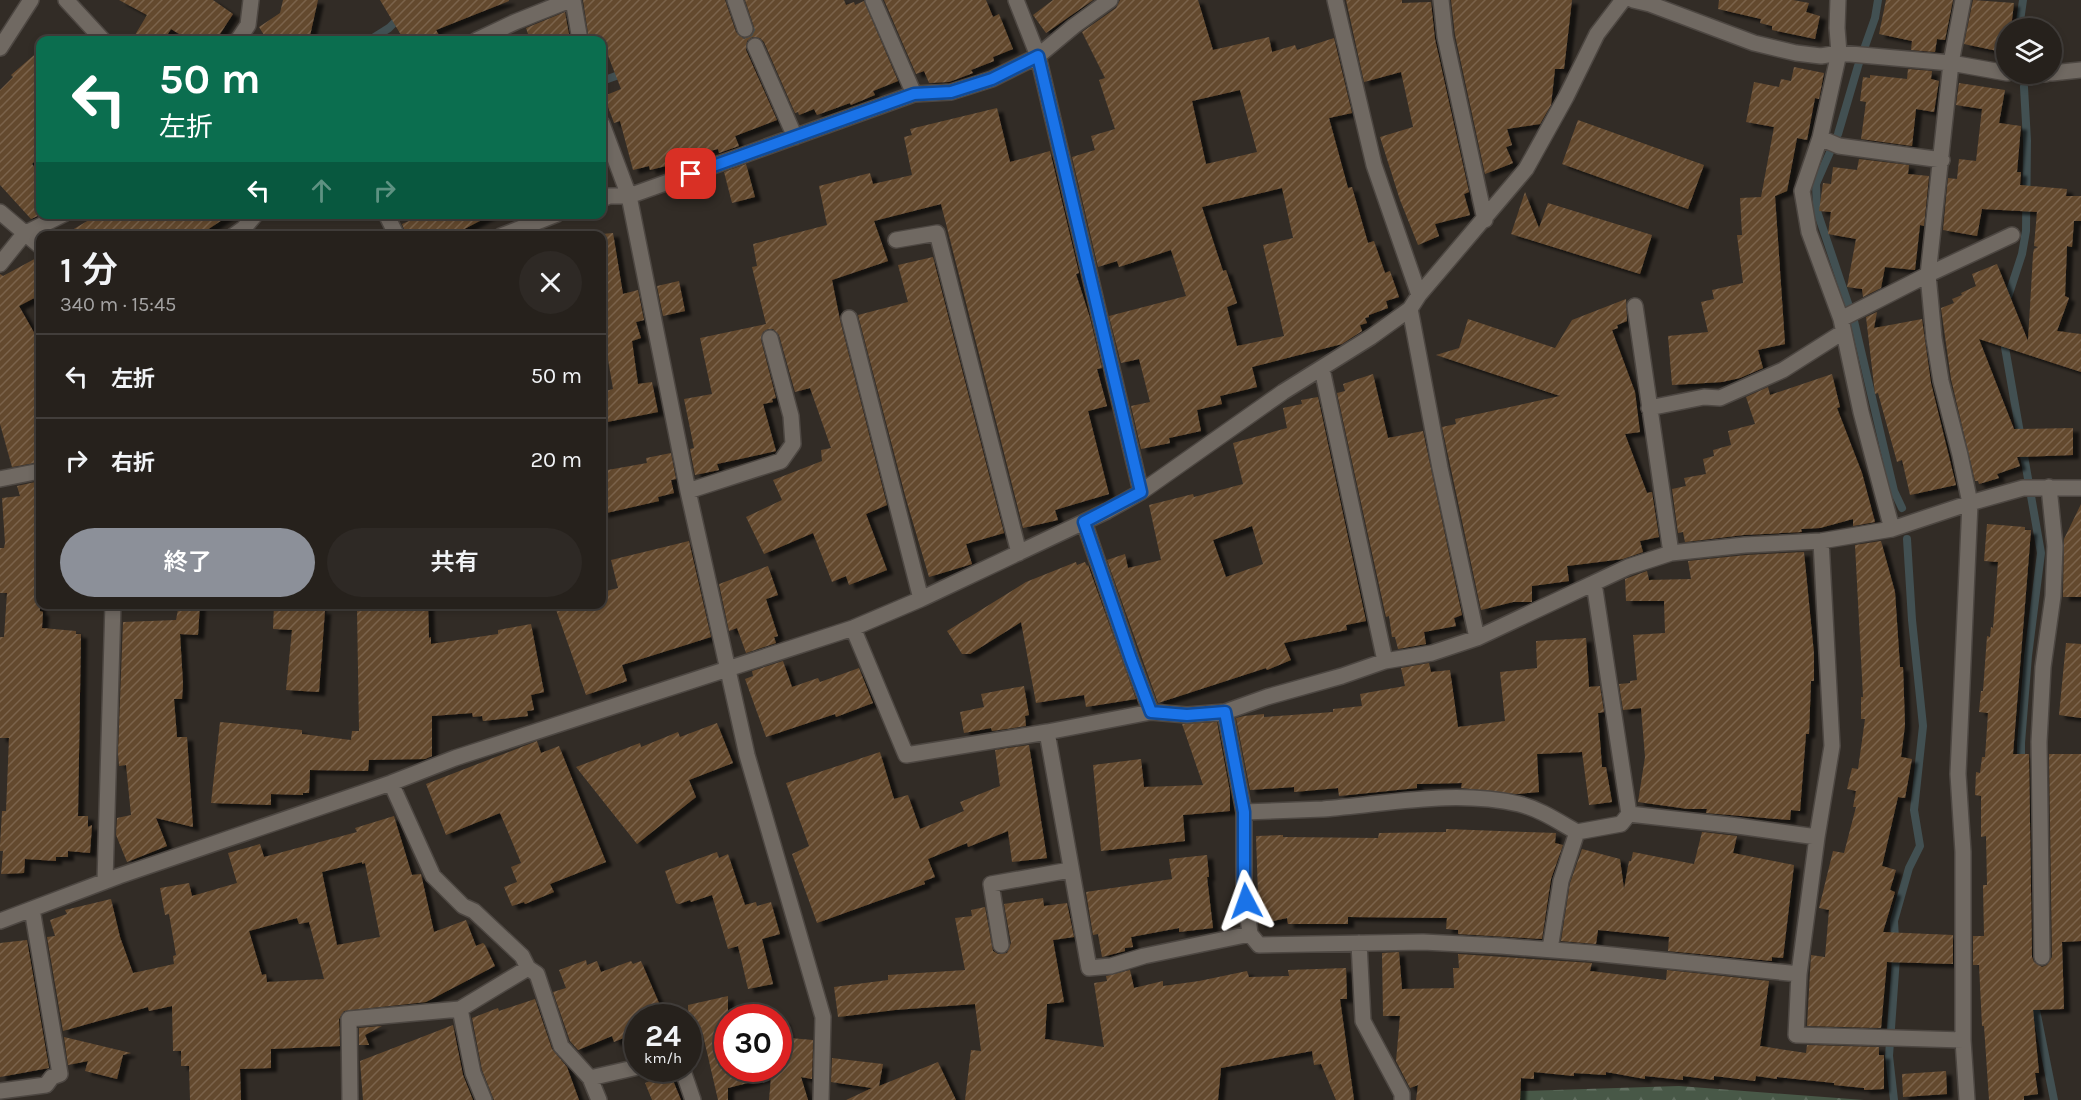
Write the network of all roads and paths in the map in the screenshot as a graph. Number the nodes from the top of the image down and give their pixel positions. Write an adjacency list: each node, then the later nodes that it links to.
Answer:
1 (31, 0): 23 (street)
2 (66, 0): 17 (street)
3 (251, 0): 15 (street)
4 (572, 0): 20 (street); 21 (street)
5 (735, 0): 16 (street)
6 (873, 0): 30 (street)
7 (1016, 0): 25 (street)
8 (1110, 0): 25 (street)
9 (1335, 0): 50 (street)
10 (1441, 0): 41 (street)
11 (1623, 0): 41 (street)
12 (1633, 0): 24 (street)
13 (1838, 0): 24 (street)
14 (1963, 0): 26 (street)
15 (248, 25): 18 (street); 19 (street)
16 (745, 29)
17 (99, 36)
18 (241, 36)
19 (251, 36)
20 (485, 36)
21 (579, 36)
22 (755, 46): 32 (street)
23 (0, 48)
24 (1839, 53): 26 (street); 33 (street)
25 (1038, 56): 30 (street); 63 (street)
26 (1951, 63): 28 (street); 34 (street)
27 (2081, 70): 29 (street)
28 (1996, 71)
29 (2062, 72)
30 (914, 94): 32 (street)
31 (606, 135): 35 (street)
32 (795, 137): 35 (street)
33 (1829, 142): 34 (street); 54 (street)
34 (1942, 160): 49 (street)
35 (629, 196): 36 (street); 62 (street)
36 (606, 197)
37 (0, 212): 44 (street)
38 (54, 219): 44 (street)
39 (252, 219): 42 (street)
40 (544, 219): 43 (street)
41 (1485, 220): 50 (street)
42 (240, 231)
43 (514, 231)
44 (24, 234): 47 (street); 48 (street)
45 (2012, 235): 49 (street)
46 (896, 240): 68 (street)
47 (36, 243)
48 (0, 264)
49 (1929, 274): 54 (street); 64 (street)
50 (1419, 295): 52 (street)
51 (1635, 306): 57 (street)
52 (1410, 309): 56 (street); 74 (street)
53 (849, 318): 71 (street)
54 (1842, 325): 57 (street); 66 (street)
55 (770, 338): 62 (street)
56 (1322, 369): 63 (street); 75 (street)
57 (1649, 408): 69 (street)
58 (36, 472): 59 (street)
59 (0, 479)
60 (2037, 487): 61 (street); 64 (street); 93 (street)
61 (2081, 488)
62 (688, 491): 76 (street)
63 (1141, 492): 65 (street)
64 (1970, 503): 66 (street); 97 (street)
65 (1084, 522): 68 (street); 77 (street)
66 (1892, 529): 67 (street)
67 (1821, 541): 69 (street); 84 (street)
68 (1019, 553): 71 (street)
69 (1671, 553): 70 (street)
70 (1594, 583): 74 (street); 82 (street)
71 (921, 599): 73 (street)
72 (113, 609): 86 (street)
73 (852, 628): 76 (street); 79 (street)
74 (1477, 638): 75 (street)
75 (1384, 661): 78 (street)
76 (728, 668): 80 (street); 106 (street)
77 (1151, 712): 78 (street); 79 (street)
78 (1225, 712): 81 (street)
79 (1047, 732): 85 (street)
80 (391, 783): 86 (street); 94 (street)
81 (1244, 812): 83 (street); 89 (street)
82 (1629, 814): 83 (street); 84 (street)
83 (1577, 832): 92 (street)
84 (1817, 837): 95 (street)
85 (1070, 870): 89 (street); 91 (street)
86 (105, 881): 87 (street)
87 (32, 909): 88 (street); 101 (street)
88 (0, 921)
89 (1250, 934): 90 (street)
90 (1359, 943): 92 (street); 107 (street)
91 (1001, 945)
92 (1550, 949): 95 (street)
93 (2042, 957)
94 (528, 968): 96 (street); 99 (street)
95 (1799, 974): 97 (street)
96 (460, 1009): 102 (street); 103 (street)
97 (1963, 1040): 108 (street)
98 (624, 1070): 99 (street)
99 (590, 1078): 104 (street)
100 (687, 1082): 105 (street)
101 (0, 1091)
102 (350, 1100)
103 (484, 1100)
104 (599, 1100)
105 (693, 1100)
106 (821, 1100)
107 (1402, 1100)
108 (1966, 1100)

